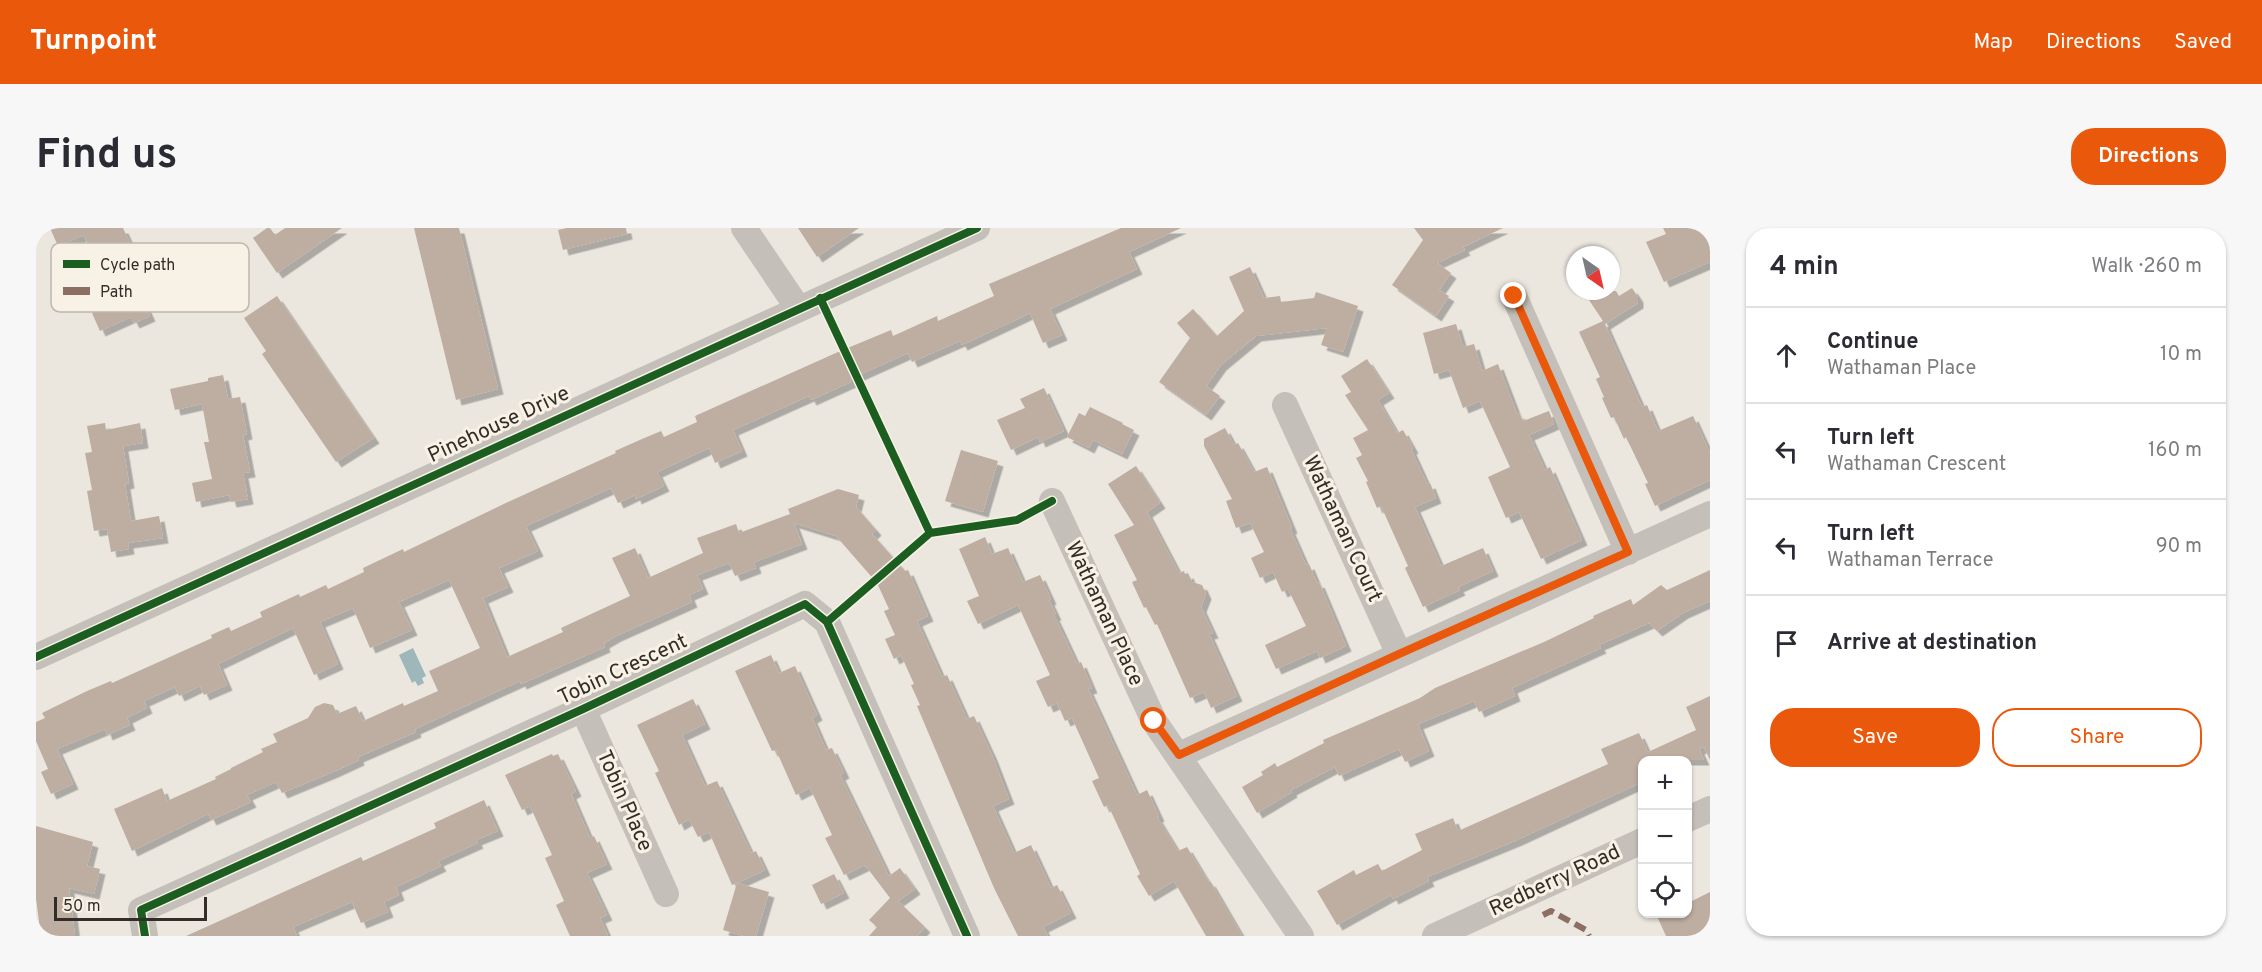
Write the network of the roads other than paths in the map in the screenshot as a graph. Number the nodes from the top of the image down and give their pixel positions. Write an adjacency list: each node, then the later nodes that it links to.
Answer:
1 (744, 228): 4 (street)
2 (977, 228): 4 (street, Pinehouse Drive)
3 (1514, 296): 8 (street)
4 (798, 308): 10 (street, Pinehouse Drive)
5 (1285, 405): 9 (street, Wathaman Court)
6 (1052, 501): 12 (street, Wathaman Place)
7 (1710, 514): 8 (street)
8 (1628, 552): 9 (street)
9 (1399, 654): 12 (street)
10 (36, 657)
11 (583, 709): 16 (street, Tobin Place); 17 (street, Tobin Crescent); 18 (street, Tobin Crescent)
12 (1179, 755): 19 (street, Wathaman Place)
13 (1710, 809): 14 (street)
14 (1692, 817)
15 (1638, 842): 20 (street, Redberry Road)
16 (666, 894)
17 (145, 936)
18 (967, 936)
19 (1301, 936)
20 (1435, 936)

